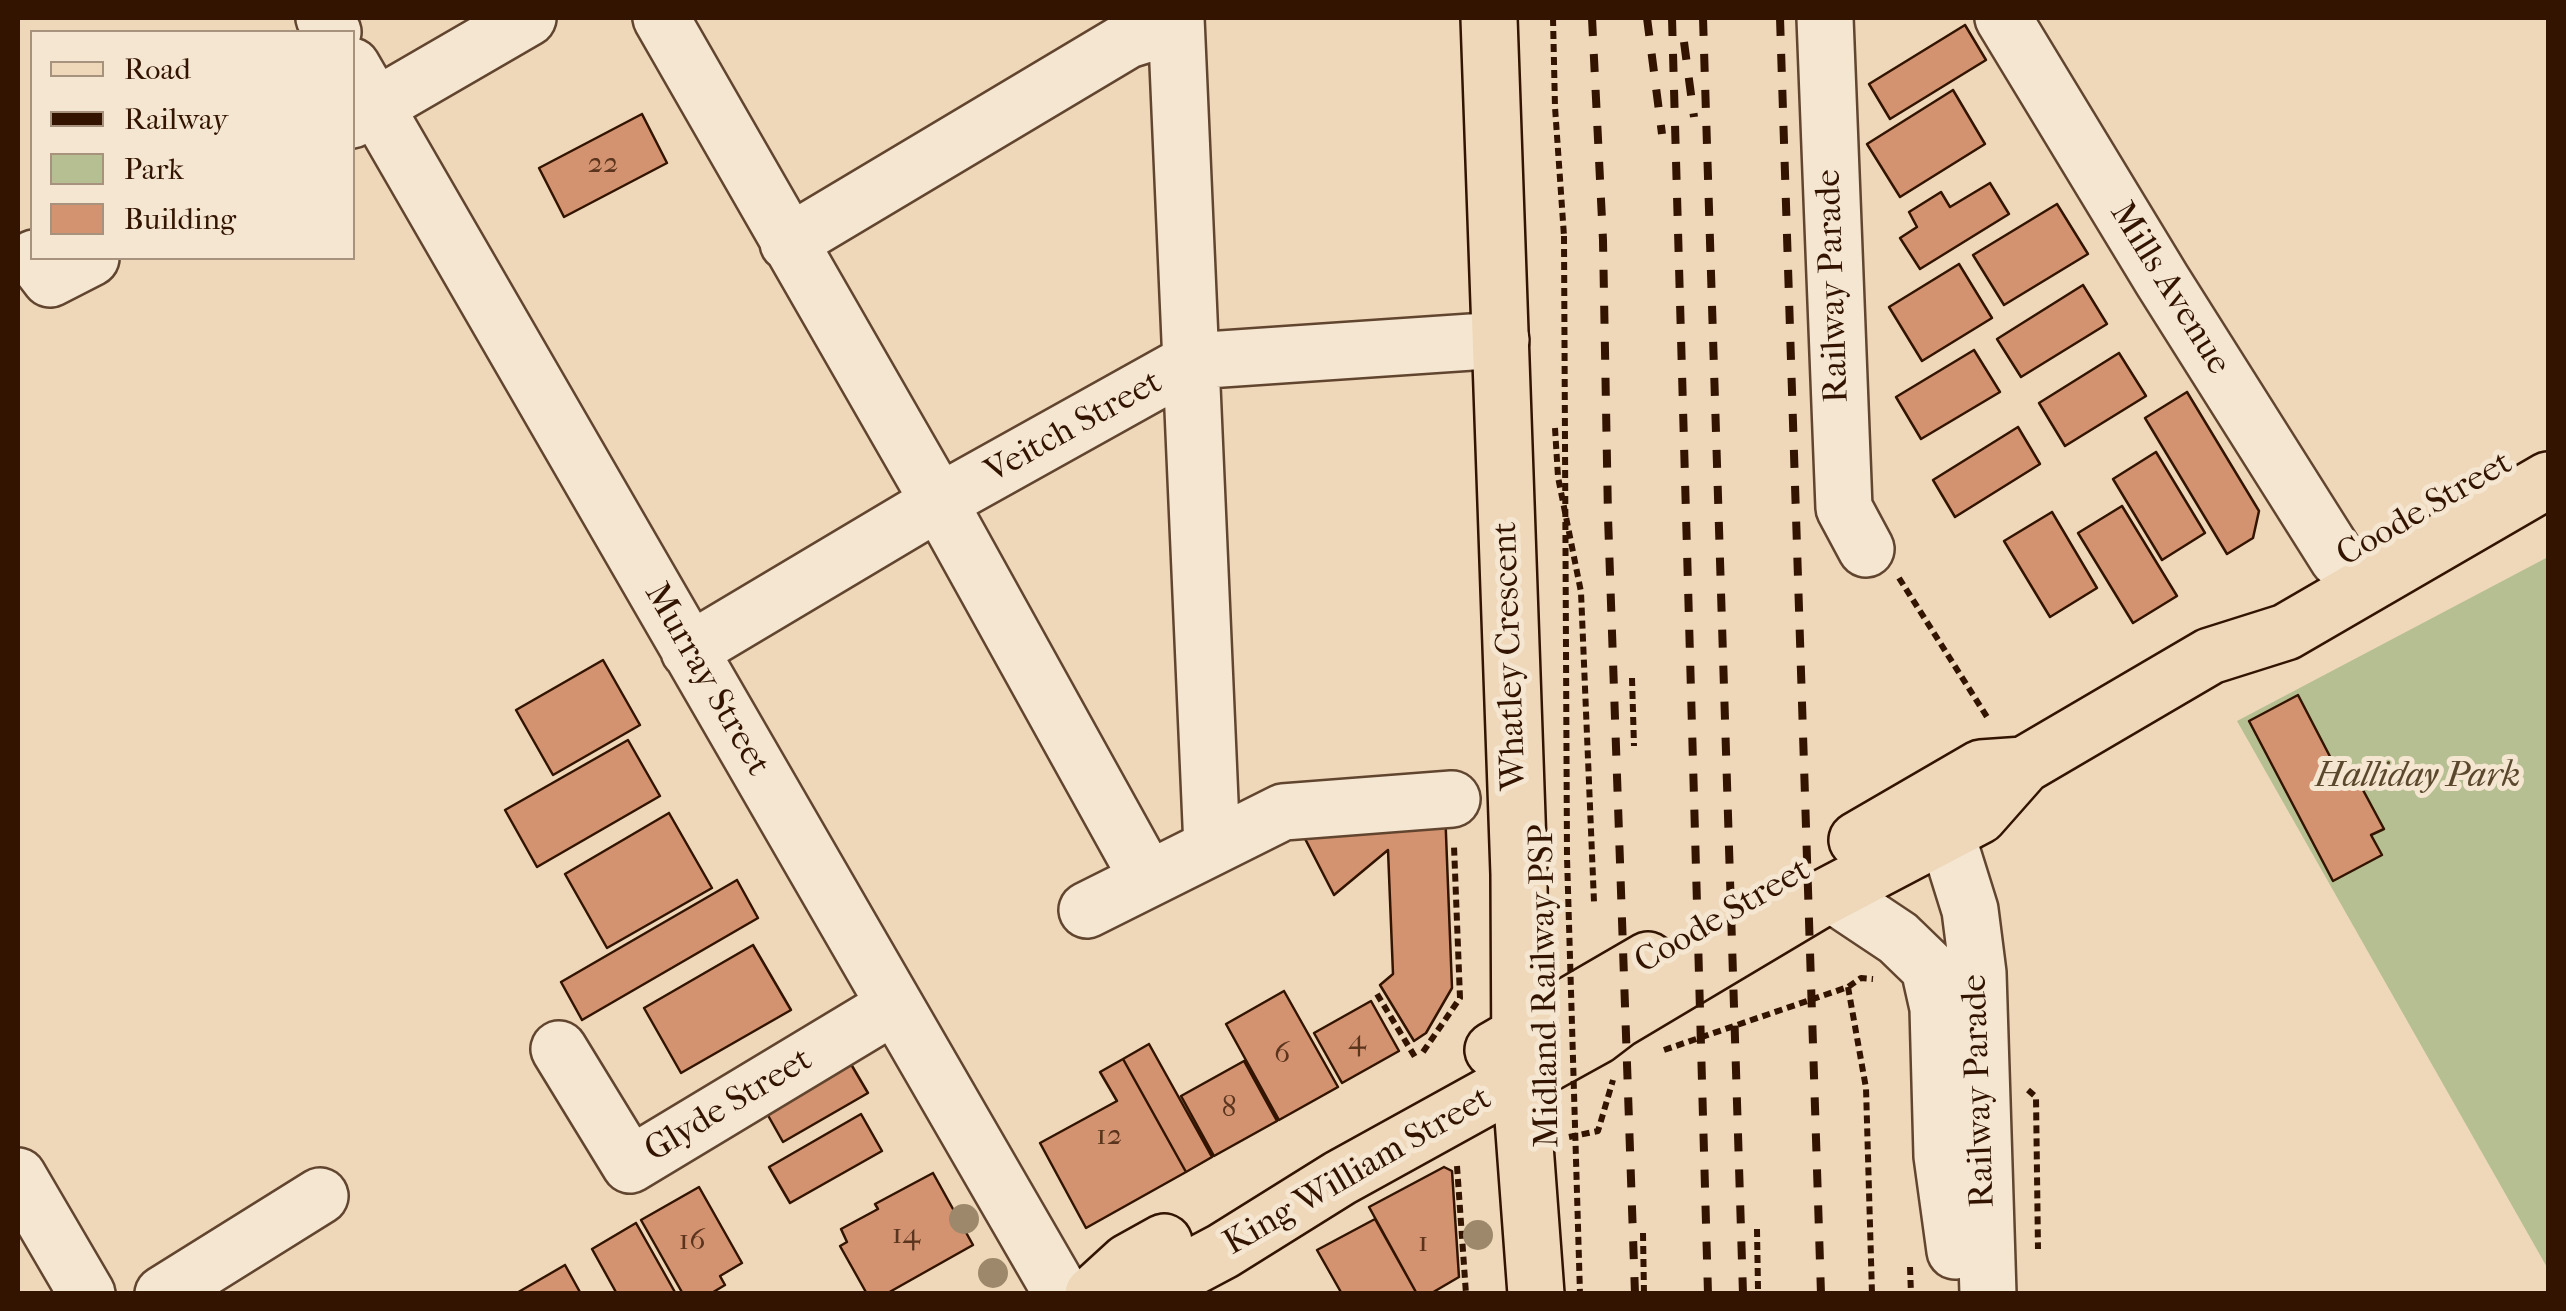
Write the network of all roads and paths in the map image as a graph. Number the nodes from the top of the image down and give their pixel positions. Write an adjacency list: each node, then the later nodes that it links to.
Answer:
1 (528, 18): 8 (street)
2 (661, 18): 9 (street)
3 (1489, 18): 10 (main road, Whatley Crescent)
4 (1554, 18): 55 (path, Midland Railway PSP, bridge)
5 (1825, 18): 16 (street, Railway Parade)
6 (2003, 18): 17 (street, Mills Avenue)
7 (1176, 22): 9 (street); 11 (street)
8 (361, 98): 18 (street, Murray Street)
9 (788, 243): 15 (street)
10 (1501, 340): 11 (street, Veitch Street); 36 (main road, Whatley Crescent)
11 (1192, 362): 15 (street, Veitch Street); 26 (street)
12 (1554, 417): 29 (path)
13 (2548, 440): 17 (main road, Coode Street)
14 (2548, 480): 19 (main road, Coode Street)
15 (939, 502): 18 (street, Veitch Street); 27 (street)
16 (1866, 549): 21 (path)
17 (2338, 559): 19 (main road, Coode Street)
18 (689, 651): 34 (street, Murray Street)
19 (2210, 656): 23 (main road, Coode Street)
20 (1632, 678): 22 (path)
21 (1990, 720)
22 (1634, 746)
23 (2024, 764): 25 (main road, Coode Street); 36 (main road, Coode Street)
24 (1452, 799): 26 (street); 38 (path)
25 (1946, 833): 28 (main road, Coode Street); 59 (street, Railway Parade)
26 (1212, 848): 27 (street)
27 (1148, 879): 30 (street)
28 (1832, 894): 36 (main road, Coode Street); 58 (street, Railway Parade)
29 (1594, 902)
30 (1087, 910)
31 (1875, 978): 32 (path)
32 (1848, 987): 37 (path); 57 (path)
33 (1376, 994): 38 (path)
34 (894, 1006): 35 (street, Glyde Street); 50 (street, Murray Street)
35 (559, 1048)
36 (1520, 1056): 38 (main road, Coode Street); 40 (main road, Whatley Crescent); 52 (main road, King William Street)
37 (1649, 1056)
38 (1422, 1065): 51 (main road, King William Street)
39 (1614, 1074): 40 (path)
40 (1524, 1148): 42 (path); 54 (main road, Whatley Crescent)
41 (1442, 1159): 42 (path)
42 (1459, 1167): 53 (path)
43 (18, 1176): 48 (street)
44 (320, 1196): 49 (street)
45 (1756, 1229): 47 (path)
46 (1643, 1234): 56 (path)
47 (1758, 1289)
48 (87, 1294)
49 (163, 1294)
50 (1062, 1294)
51 (1093, 1294)
52 (1142, 1294)
53 (1466, 1294)
54 (1536, 1294)
55 (1580, 1294)
56 (1644, 1294)
57 (1872, 1294)
58 (1956, 1294)
59 (1988, 1294)

